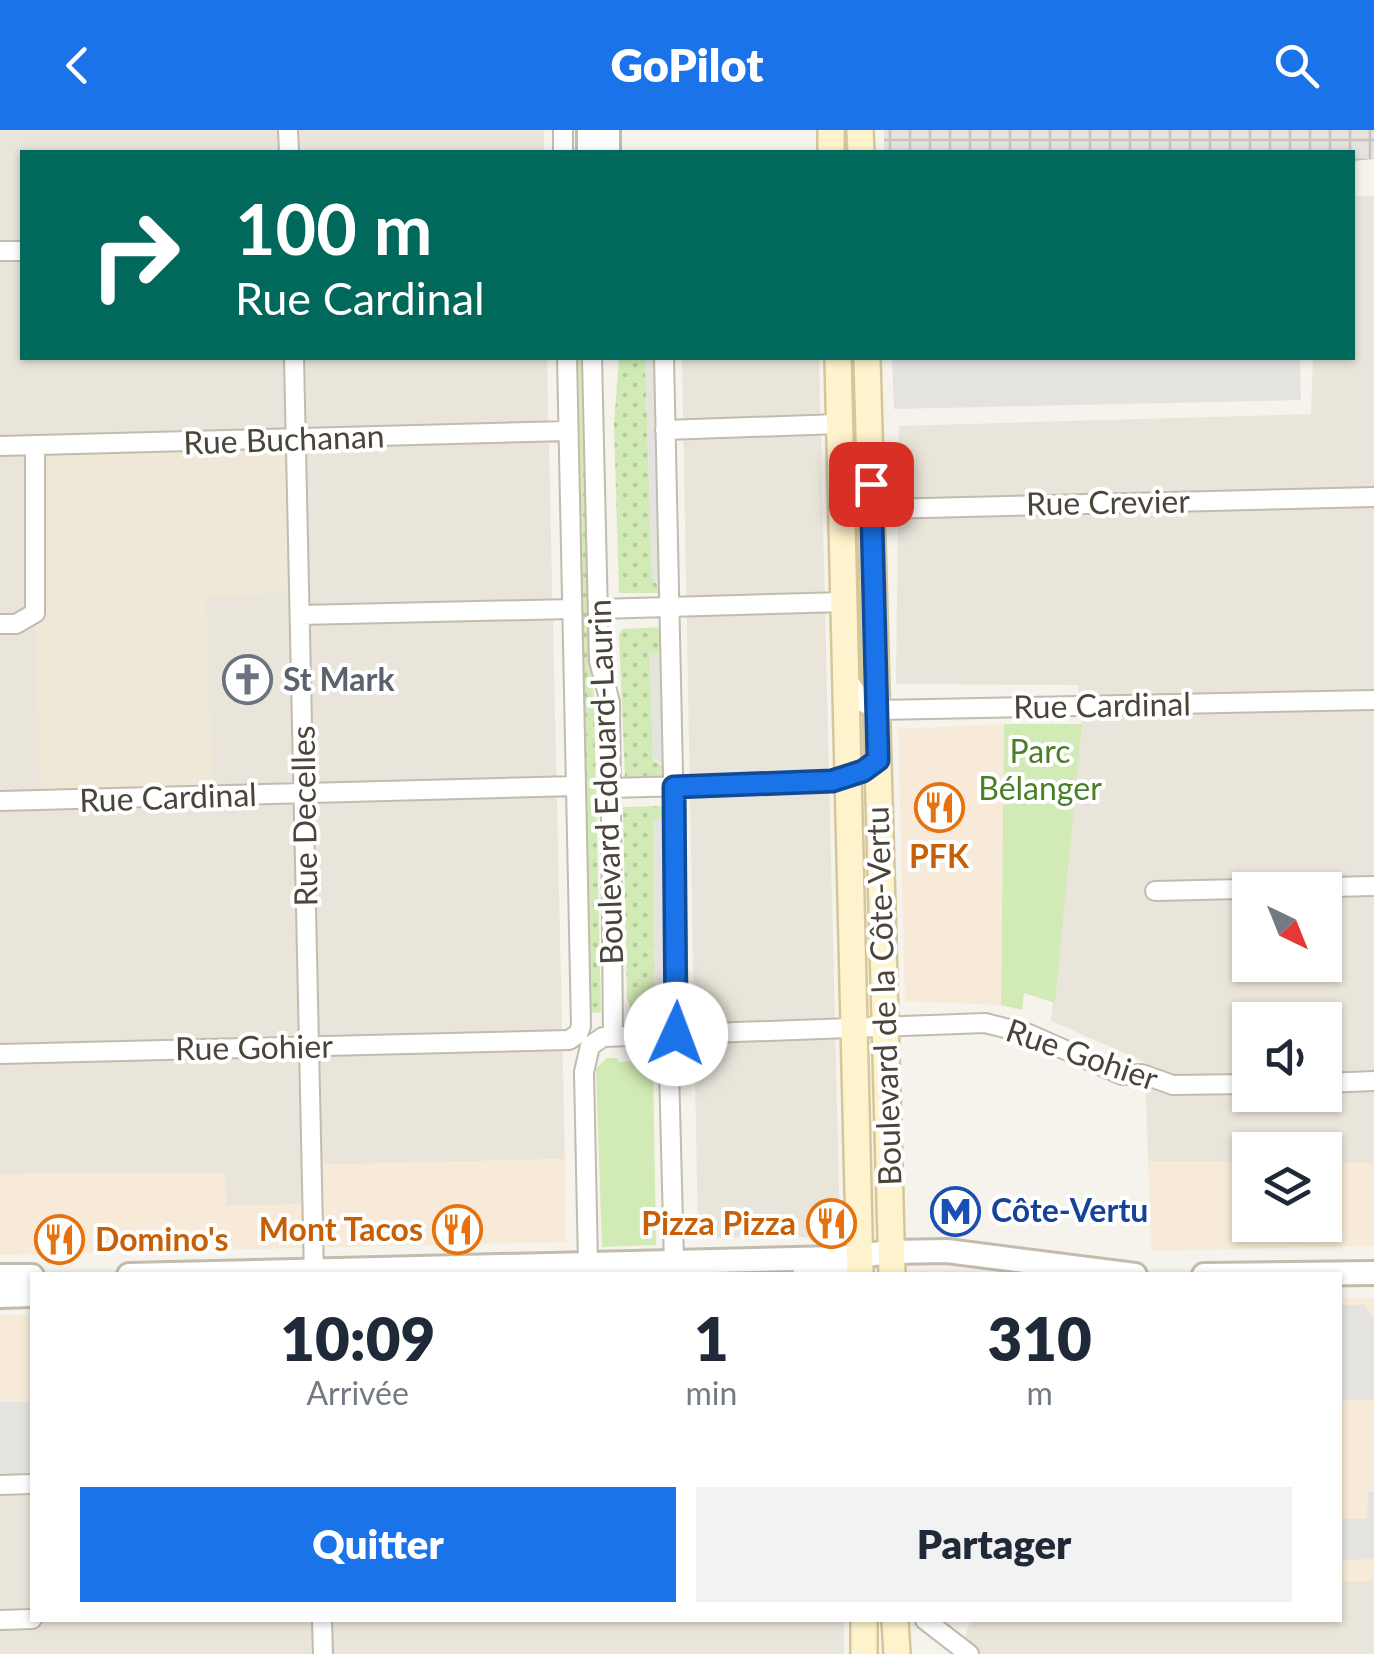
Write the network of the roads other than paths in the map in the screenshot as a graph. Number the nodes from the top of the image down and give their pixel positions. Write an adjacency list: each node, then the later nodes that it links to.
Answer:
1 (294, 360): 12 (street, Rue Decelles)
2 (567, 360): 10 (street, Boulevard Edouard-Laurin)
3 (592, 360): 8 (street, Boulevard Edouard-Laurin)
4 (602, 360): 8 (street, Boulevard Edouard-Laurin)
5 (664, 360): 11 (street, Boulevard Edouard-Laurin)
6 (838, 360): 9 (main road, Boulevard de la Côte-Vertu)
7 (867, 360): 16 (main road, Boulevard de la Côte-Vertu)
8 (595, 401): 21 (street, Boulevard Edouard-Laurin)
9 (840, 424): 11 (street); 17 (main road, Boulevard de la Côte-Vertu)
10 (568, 430): 12 (street, Rue Buchanan); 20 (street, Boulevard Edouard-Laurin)
11 (665, 430): 19 (street, Boulevard Edouard-Laurin)
12 (296, 440): 13 (street, Rue Buchanan); 22 (street, Rue Decelles)
13 (35, 445): 14 (street, Rue Buchanan); 23 (street)
14 (0, 446)
15 (1374, 498): 16 (street, Rue Crevier)
16 (871, 509): 17 (street, Rue Crevier); 26 (main road, Boulevard de la Côte-Vertu)
17 (841, 510): 18 (main road, Boulevard de la Côte-Vertu)
18 (844, 602): 19 (street); 24 (main road, Boulevard de la Côte-Vertu)
19 (671, 608): 21 (street); 30 (street, Boulevard Edouard-Laurin)
20 (571, 609): 22 (street); 29 (street, Boulevard Edouard-Laurin)
21 (598, 609): 31 (street, Boulevard Edouard-Laurin)
22 (300, 615): 32 (street, Rue Decelles)
23 (0, 624)
24 (846, 678): 26 (street); 28 (main road, Boulevard de la Côte-Vertu)
25 (1374, 700): 26 (street, Rue Cardinal)
26 (878, 710): 27 (main road, Boulevard de la Côte-Vertu)
27 (878, 760): 28 (street); 36 (main road, Boulevard de la Côte-Vertu)
28 (848, 778): 30 (street); 37 (main road, Boulevard de la Côte-Vertu)
29 (575, 786): 32 (street, Rue Cardinal); 39 (street, Boulevard Edouard-Laurin)
30 (674, 787): 31 (street); 38 (street, Boulevard Edouard-Laurin)
31 (611, 788): 40 (street, Boulevard Edouard-Laurin)
32 (305, 794): 33 (street, Rue Cardinal); 41 (street, Rue Decelles)
33 (0, 802)
34 (1374, 886): 35 (street)
35 (1155, 890)
36 (886, 1026): 37 (street, Rue Gohier); 45 (street, Rue Gohier); 46 (main road, Boulevard de la Côte-Vertu)
37 (854, 1030): 38 (street, Rue Gohier); 49 (main road, Boulevard de la Côte-Vertu)
38 (676, 1034): 40 (street, Rue Gohier); 48 (street, Boulevard Edouard-Laurin)
39 (573, 1037): 41 (street, Rue Gohier)
40 (614, 1037): 47 (street)
41 (309, 1046): 42 (street, Rue Gohier); 50 (street, Rue Decelles)
42 (0, 1054)
43 (1342, 1082): 44 (street)
44 (1374, 1082)
45 (1232, 1084)
46 (891, 1263): 49 (street); 53 (street)
47 (588, 1264): 48 (street); 51 (street)
48 (673, 1268): 49 (street)
49 (857, 1268): 52 (street)
50 (314, 1272)
51 (344, 1272)
52 (827, 1272)
53 (1108, 1272)
54 (1374, 1272): 55 (street)
55 (1342, 1273)
56 (0, 1276): 57 (street)
57 (30, 1276)
58 (30, 1295): 59 (street)
59 (0, 1296)
60 (30, 1484): 61 (street)
61 (0, 1485)
62 (30, 1619): 63 (street)
63 (0, 1620)
64 (322, 1622): 68 (street)
65 (864, 1622): 69 (main road)
66 (895, 1622): 70 (main road)
67 (928, 1622): 71 (street)
68 (322, 1654)
69 (864, 1654)
70 (897, 1654)
71 (969, 1654)

